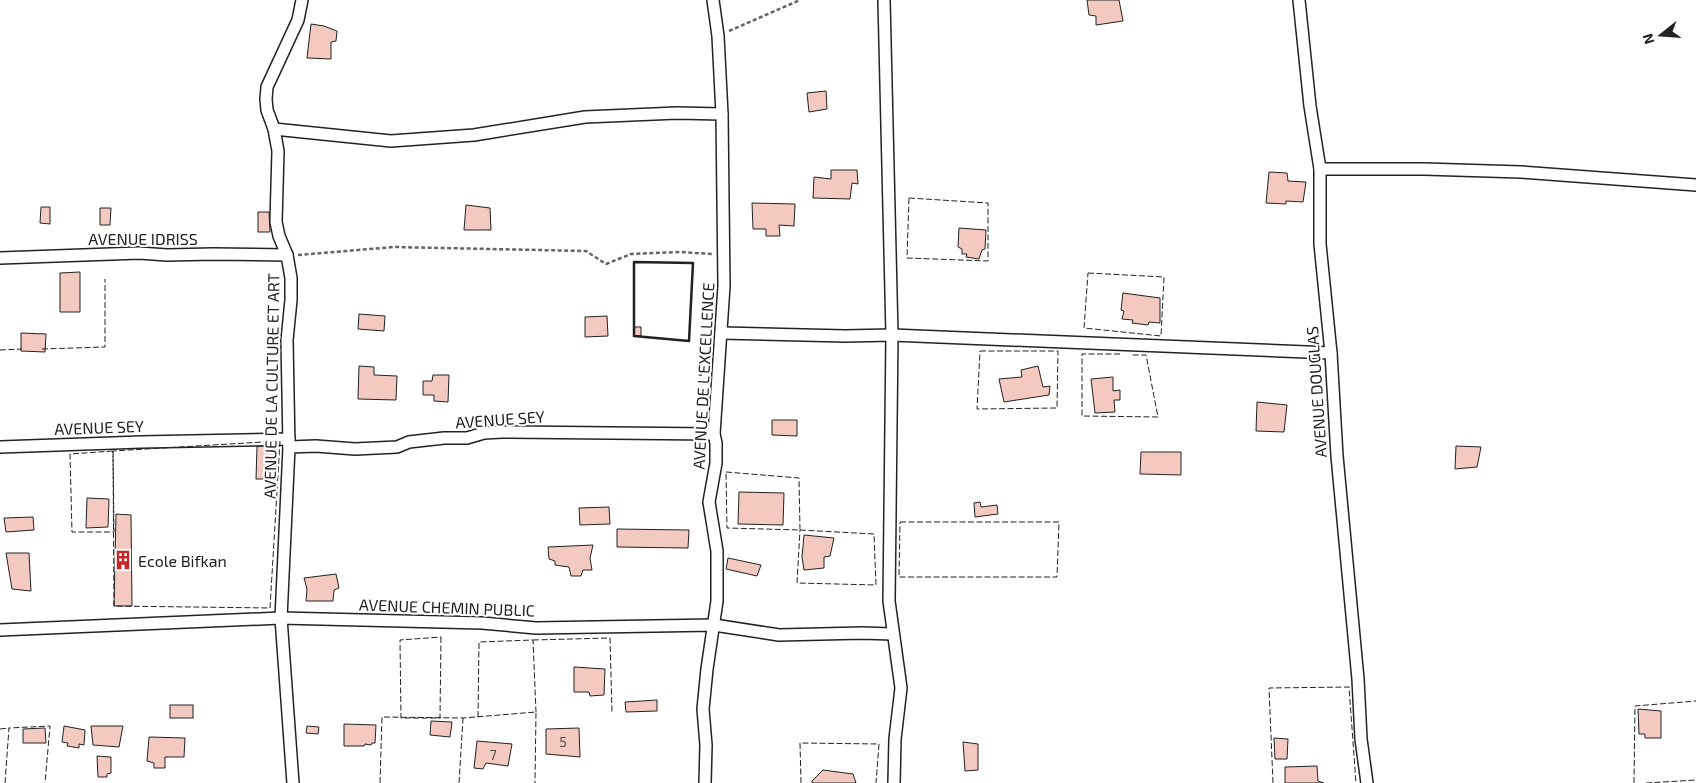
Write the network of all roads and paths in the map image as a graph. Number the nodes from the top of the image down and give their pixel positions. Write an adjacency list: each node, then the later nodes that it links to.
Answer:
1 (302, 0): 8 (street, AVENUE DE LA CULTURE ET ART)
2 (713, 0): 6 (street, AVENUE DE L'EXCELLENCE)
3 (800, 0): 6 (path)
4 (884, 0): 15 (street)
5 (1299, 0): 9 (street, AVENUE DOUGLAS)
6 (718, 36): 7 (street, AVENUE DE L'EXCELLENCE)
7 (722, 114): 8 (street); 11 (street, AVENUE DE L'EXCELLENCE)
8 (274, 129): 12 (street, AVENUE DE LA CULTURE ET ART)
9 (1320, 169): 10 (street); 16 (street, AVENUE DOUGLAS)
10 (1696, 184)
11 (724, 255): 12 (path); 14 (street, AVENUE DE L'EXCELLENCE)
12 (286, 256): 13 (street, AVENUE IDRISS); 18 (street, AVENUE DE LA CULTURE ET ART)
13 (0, 258)
14 (722, 333): 15 (street); 17 (street, AVENUE DE L'EXCELLENCE)
15 (892, 335): 16 (street); 23 (street)
16 (1331, 353): 27 (street, AVENUE DOUGLAS)
17 (714, 434): 18 (street, AVENUE SEY); 21 (street, AVENUE DE L'EXCELLENCE)
18 (289, 443): 19 (street, AVENUE SEY); 20 (street, AVENUE DE LA CULTURE ET ART)
19 (0, 447)
20 (280, 618): 21 (street, AVENUE CHEMIN PUBLIC); 22 (street, AVENUE CHEMIN PUBLIC); 24 (street, AVENUE DE LA CULTURE ET ART)
21 (714, 625): 23 (street, AVENUE CHEMIN PUBLIC); 25 (street, AVENUE DE L'EXCELLENCE)
22 (0, 630)
23 (892, 634): 26 (street)
24 (294, 783)
25 (705, 783)
26 (894, 783)
27 (1367, 783)

